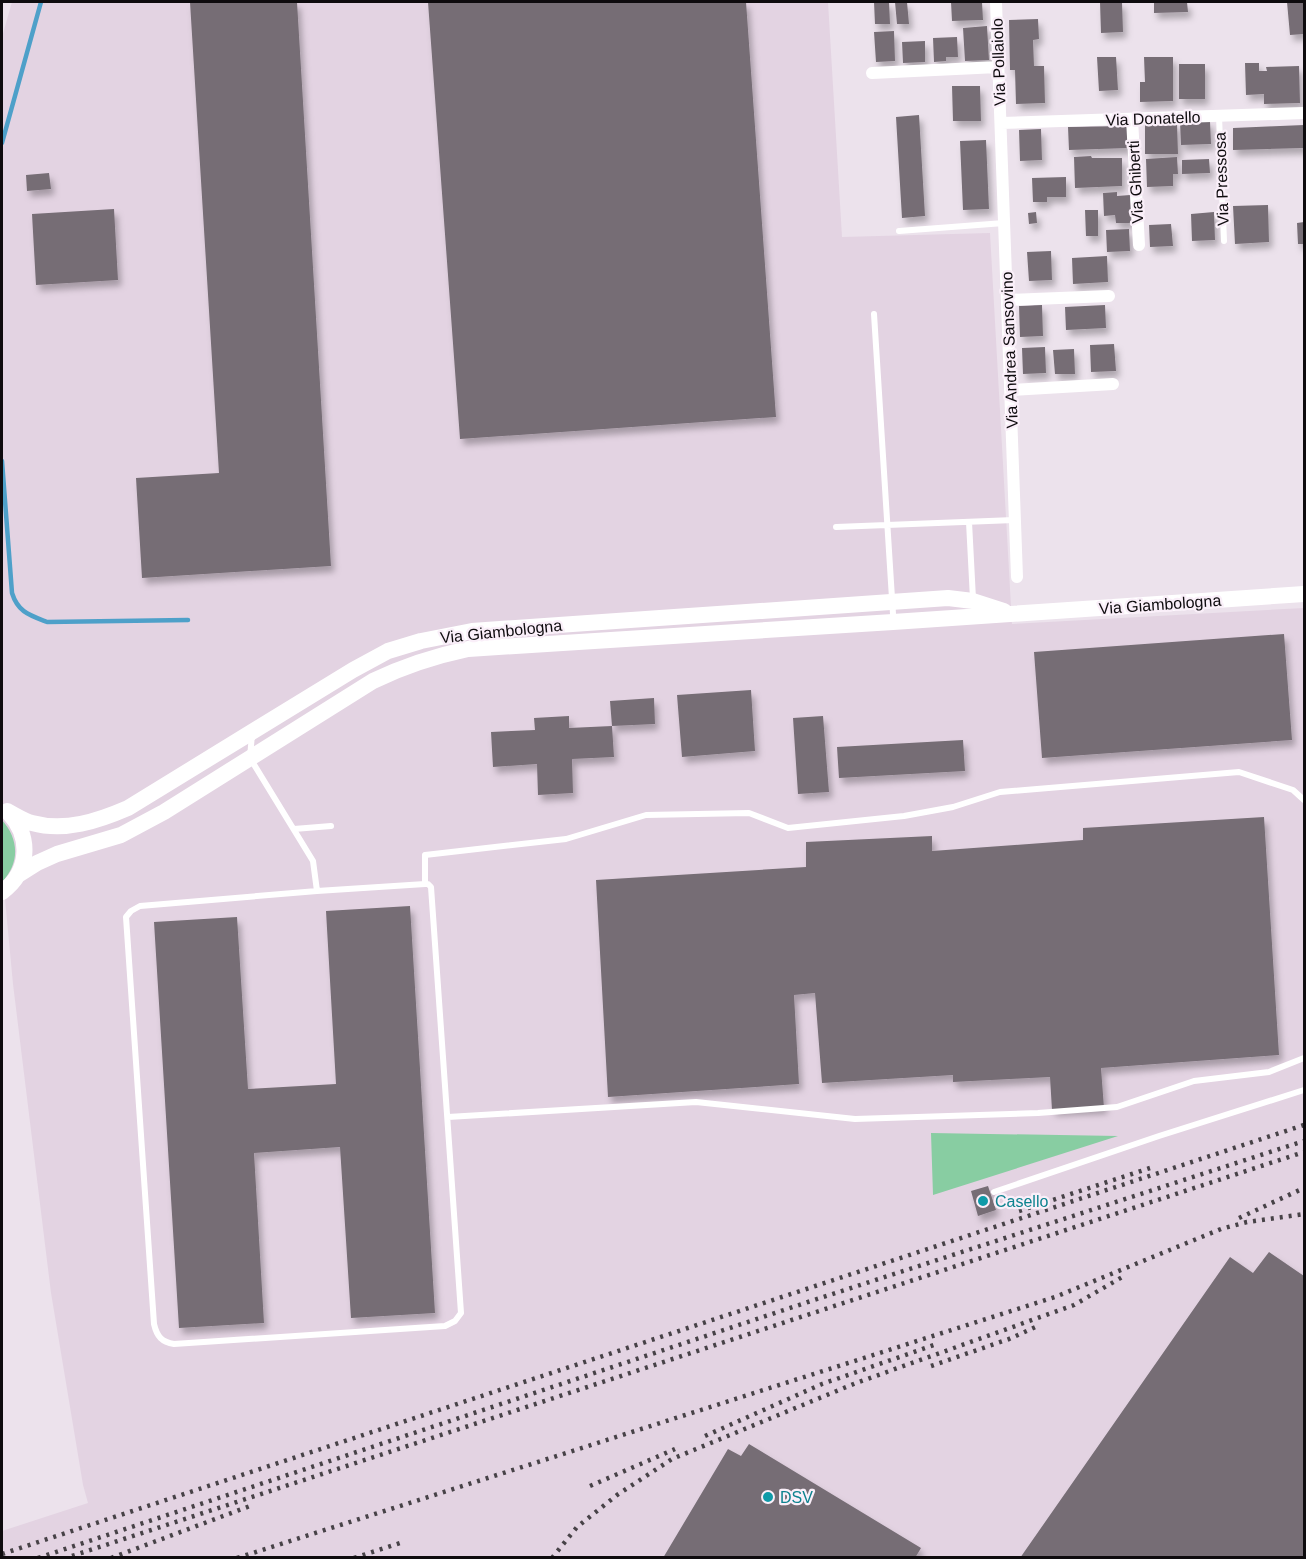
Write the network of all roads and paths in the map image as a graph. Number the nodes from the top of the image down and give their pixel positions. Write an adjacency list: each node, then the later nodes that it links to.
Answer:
1 (996, 2): 2 (street, Via Pollaiolo)
2 (998, 67): 3 (street); 7 (street, Via Pollaiolo)
3 (872, 73)
4 (1305, 113): 5 (street, Via Donatello)
5 (1219, 116): 6 (street, Via Donatello); 10 (lane, Via Pressosa)
6 (1132, 119): 7 (street, Via Donatello); 11 (street, Via Ghiberti)
7 (1000, 123): 8 (street, Via Andrea Sansovino)
8 (1004, 223): 9 (lane); 13 (street, Via Andrea Sansovino)
9 (899, 231)
10 (1224, 241)
11 (1139, 245)
12 (1109, 296): 13 (street)
13 (1007, 300): 16 (street, Via Andrea Sansovino)
14 (874, 314): 19 (lane)
15 (1113, 384): 16 (street)
16 (1010, 390): 17 (street, Via Andrea Sansovino)
17 (1015, 520): 18 (lane); 21 (street, Via Andrea Sansovino)
18 (969, 522): 19 (lane); 23 (lane)
19 (887, 525): 20 (lane); 24 (lane)
20 (836, 527)
21 (1017, 577)
22 (1305, 594): 25 (street, Via Giambologna)
23 (973, 601): 24 (street, Via Giambologna); 25 (street, Via Giambologna)
24 (892, 608): 26 (street, Via Giambologna); 27 (street, Via Giambologna)
25 (1015, 614): 26 (street, Via Giambologna)
26 (630, 638): 28 (street, Via Giambologna)
27 (252, 732): 28 (lane); 30 (street, Via Giambologna)
28 (249, 758): 32 (lane); 33 (street, Via Giambologna)
29 (1305, 800): 34 (lane)
30 (4, 809): 33 (street)
31 (331, 826): 32 (lane)
32 (294, 829): 35 (lane)
33 (18, 875): 36 (street)
34 (424, 884): 35 (lane); 39 (lane)
35 (317, 891): 39 (lane)
36 (2, 892)
37 (1305, 1058): 39 (lane)
38 (1305, 1090): 40 (lane)
39 (448, 1117)
40 (994, 1192)

